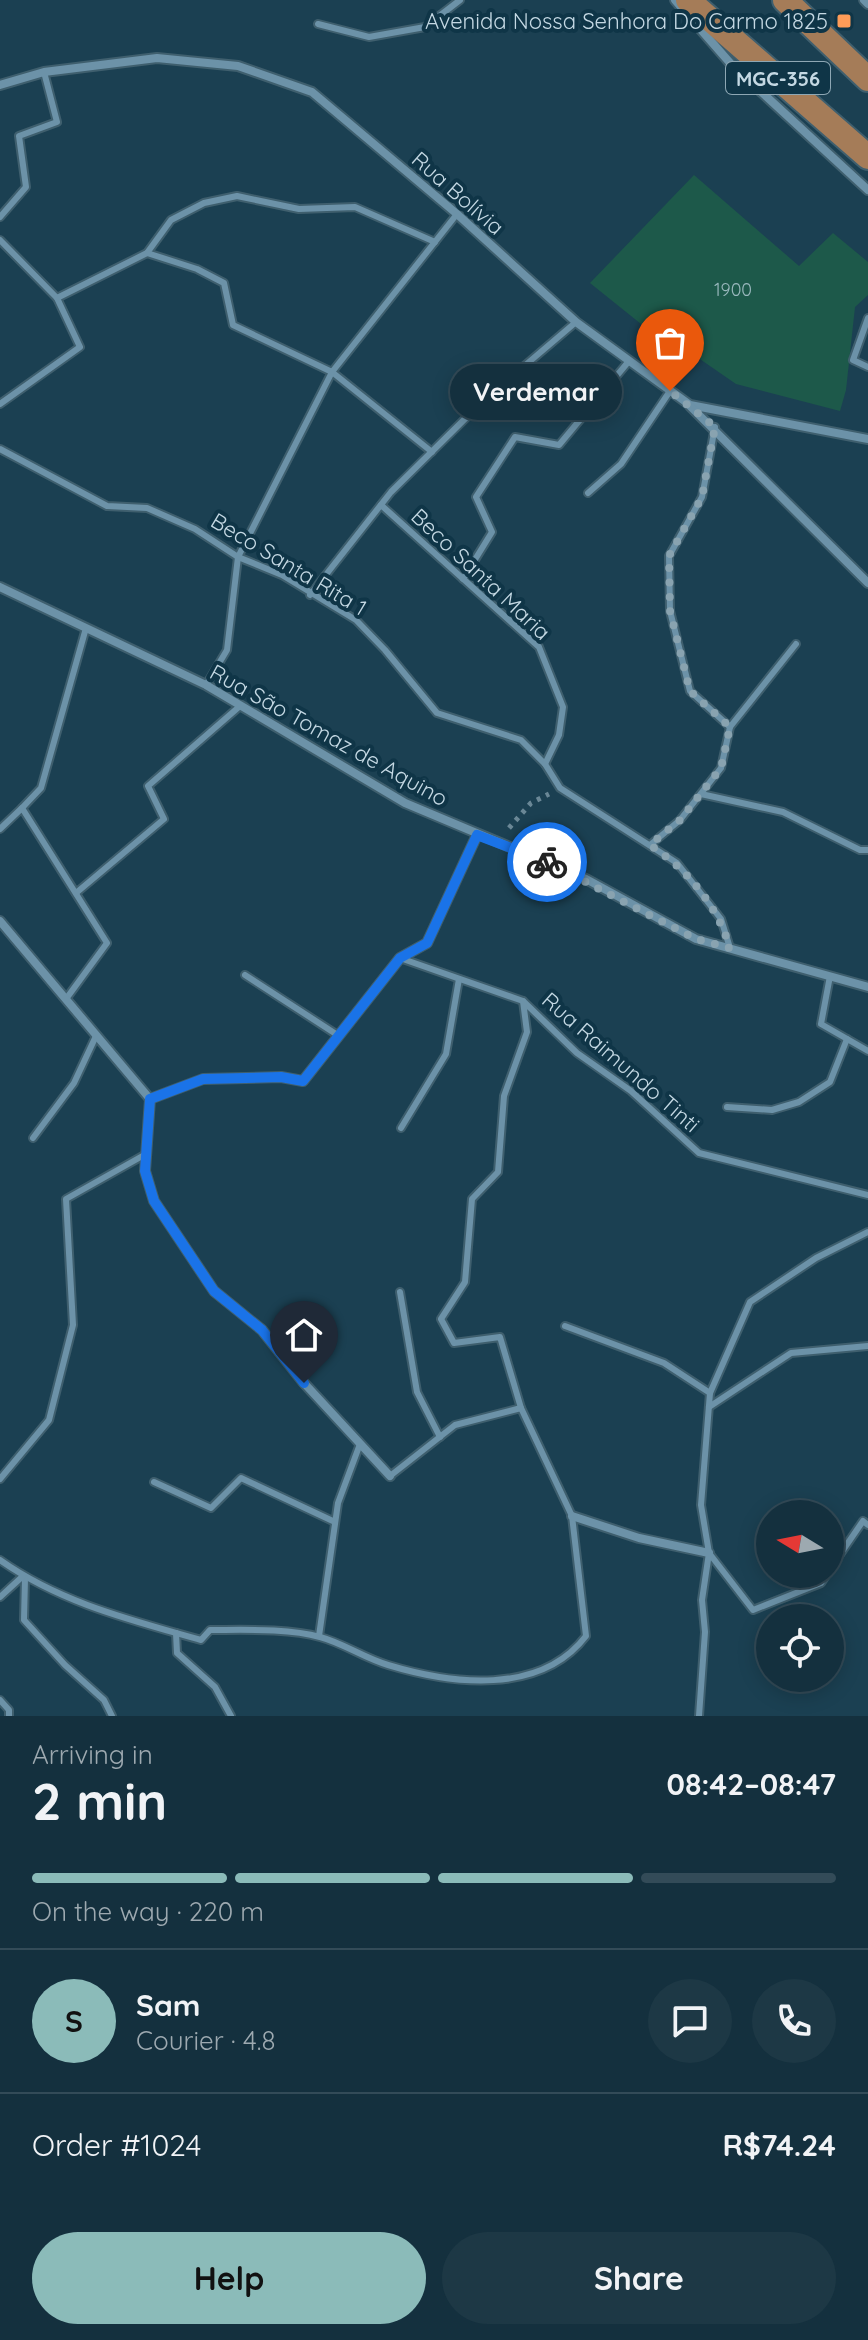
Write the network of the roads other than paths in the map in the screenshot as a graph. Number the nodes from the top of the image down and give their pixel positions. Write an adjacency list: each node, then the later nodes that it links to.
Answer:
1 (460, 0): 7 (lane)
2 (675, 0): 12 (street)
3 (688, 0): 11 (main road, MGC-356)
4 (785, 0): 9 (main road, MGC-356)
5 (864, 0): 6 (street)
6 (868, 4)
7 (318, 24)
8 (44, 72): 10 (street, Rua Bolívia); 13 (street, Rua Bolívia); 14 (lane)
9 (868, 79)
10 (0, 85)
11 (868, 157)
12 (868, 190)
13 (457, 214): 16 (lane); 20 (street, Rua Bolívia)
14 (0, 217)
15 (0, 240): 18 (lane)
16 (435, 242): 17 (lane); 23 (lane)
17 (147, 253): 18 (lane); 23 (lane)
18 (57, 298): 25 (lane)
19 (868, 318): 22 (lane)
20 (576, 322): 21 (street, Rua Bolívia); 30 (lane)
21 (629, 361): 24 (street, Rua Bolívia); 34 (lane)
22 (868, 367)
23 (332, 372): 30 (lane); 33 (lane)
24 (670, 391): 26 (street, Rua Bolívia); 31 (lane)
25 (0, 404)
26 (690, 405): 27 (street); 28 (street, Rua Bolívia)
27 (715, 427): 35 (street); 42 (lane)
28 (868, 439)
29 (0, 449): 33 (lane, Beco Santa Rita 1)
30 (432, 452): 32 (lane)
31 (588, 493)
32 (381, 505): 34 (lane, Beco Santa Maria); 37 (lane)
33 (238, 557): 37 (lane, Beco Santa Rita 1); 40 (lane)
34 (463, 579): 43 (lane, Beco Santa Maria)
35 (868, 583)
36 (0, 587): 38 (street, Rua São Tomaz de Aquino)
37 (310, 595): 43 (lane, Beco Santa Rita 1)
38 (86, 628): 40 (street, Rua São Tomaz de Aquino); 45 (lane)
39 (796, 644): 42 (lane)
40 (206, 685): 41 (street, Rua São Tomaz de Aquino)
41 (240, 706): 47 (street, Rua São Tomaz de Aquino); 50 (lane)
42 (730, 727): 44 (lane)
43 (545, 764): 48 (lane, Beco Santa Rita 1)
44 (701, 794): 48 (lane); 49 (lane)
45 (22, 808): 46 (lane); 50 (lane)
46 (0, 829)
47 (477, 835): 52 (street, Rua São Tomaz de Aquino); 53 (street)
48 (650, 845): 52 (lane, Beco Santa Rita 1)
49 (868, 850)
50 (76, 893): 58 (lane)
51 (0, 921): 58 (street)
52 (730, 948): 55 (street, Rua São Tomaz de Aquino)
53 (400, 958): 56 (lane, Rua Raimundo Tinti); 61 (street)
54 (245, 975): 61 (lane)
55 (830, 976): 57 (street, Rua São Tomaz de Aquino); 62 (lane)
56 (459, 979): 59 (lane, Rua Raimundo Tinti); 66 (lane)
57 (868, 987)
58 (66, 999): 60 (street)
59 (523, 1001): 69 (lane, Rua Raimundo Tinti); 76 (lane)
60 (96, 1036): 64 (street); 67 (lane)
61 (339, 1036): 64 (street)
62 (847, 1039): 63 (lane); 65 (lane)
63 (868, 1051)
64 (150, 1099): 68 (street)
65 (727, 1107)
66 (401, 1128)
67 (33, 1138)
68 (146, 1154): 78 (street); 80 (lane)
69 (868, 1195)
70 (868, 1232): 74 (lane)
71 (400, 1292): 77 (lane)
72 (565, 1326): 74 (lane)
73 (868, 1346): 75 (lane)
74 (710, 1393): 75 (lane)
75 (709, 1407): 86 (lane)
76 (521, 1408): 77 (lane); 82 (lane)
77 (440, 1437): 79 (lane)
78 (360, 1444): 79 (street); 83 (lane)
79 (390, 1476)
80 (0, 1479)
81 (154, 1482): 83 (lane)
82 (572, 1516): 86 (street); 92 (lane)
83 (335, 1522): 92 (lane)
84 (868, 1525): 85 (lane)
85 (844, 1549)
86 (709, 1553): 89 (lane); 97 (lane)
87 (0, 1560): 88 (lane)
88 (24, 1577): 90 (lane); 91 (lane); 95 (lane)
89 (808, 1588)
90 (0, 1597)
91 (176, 1633): 92 (lane); 96 (lane)
92 (319, 1636)
93 (0, 1700): 94 (lane)
94 (9, 1716)
95 (112, 1716)
96 (231, 1716)
97 (699, 1716)

